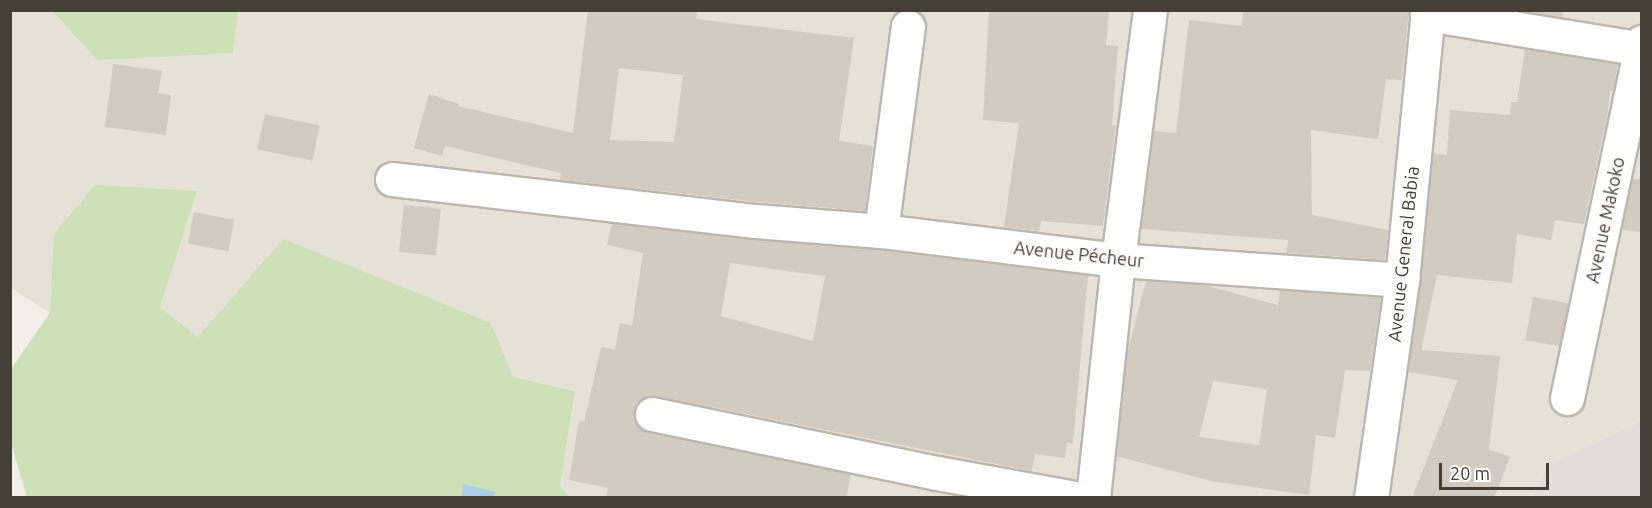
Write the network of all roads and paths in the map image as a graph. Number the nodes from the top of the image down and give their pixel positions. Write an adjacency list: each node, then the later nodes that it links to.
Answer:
1 (1150, 10): 8 (street)
2 (1428, 13): 5 (street); 9 (street, Avenue General Babia)
3 (908, 27): 7 (street)
4 (1641, 42): 5 (street, Avenue Makoko)
5 (1641, 49): 10 (street, Avenue Makoko)
6 (392, 179): 7 (street, Avenue Pécheur)
7 (881, 231): 8 (street, Avenue Pécheur)
8 (1118, 260): 9 (street, Avenue Pécheur); 13 (street)
9 (1402, 280): 14 (street, Avenue General Babia)
10 (1567, 398)
11 (652, 414): 12 (street)
12 (1074, 498)
13 (1093, 498)
14 (1371, 498)

